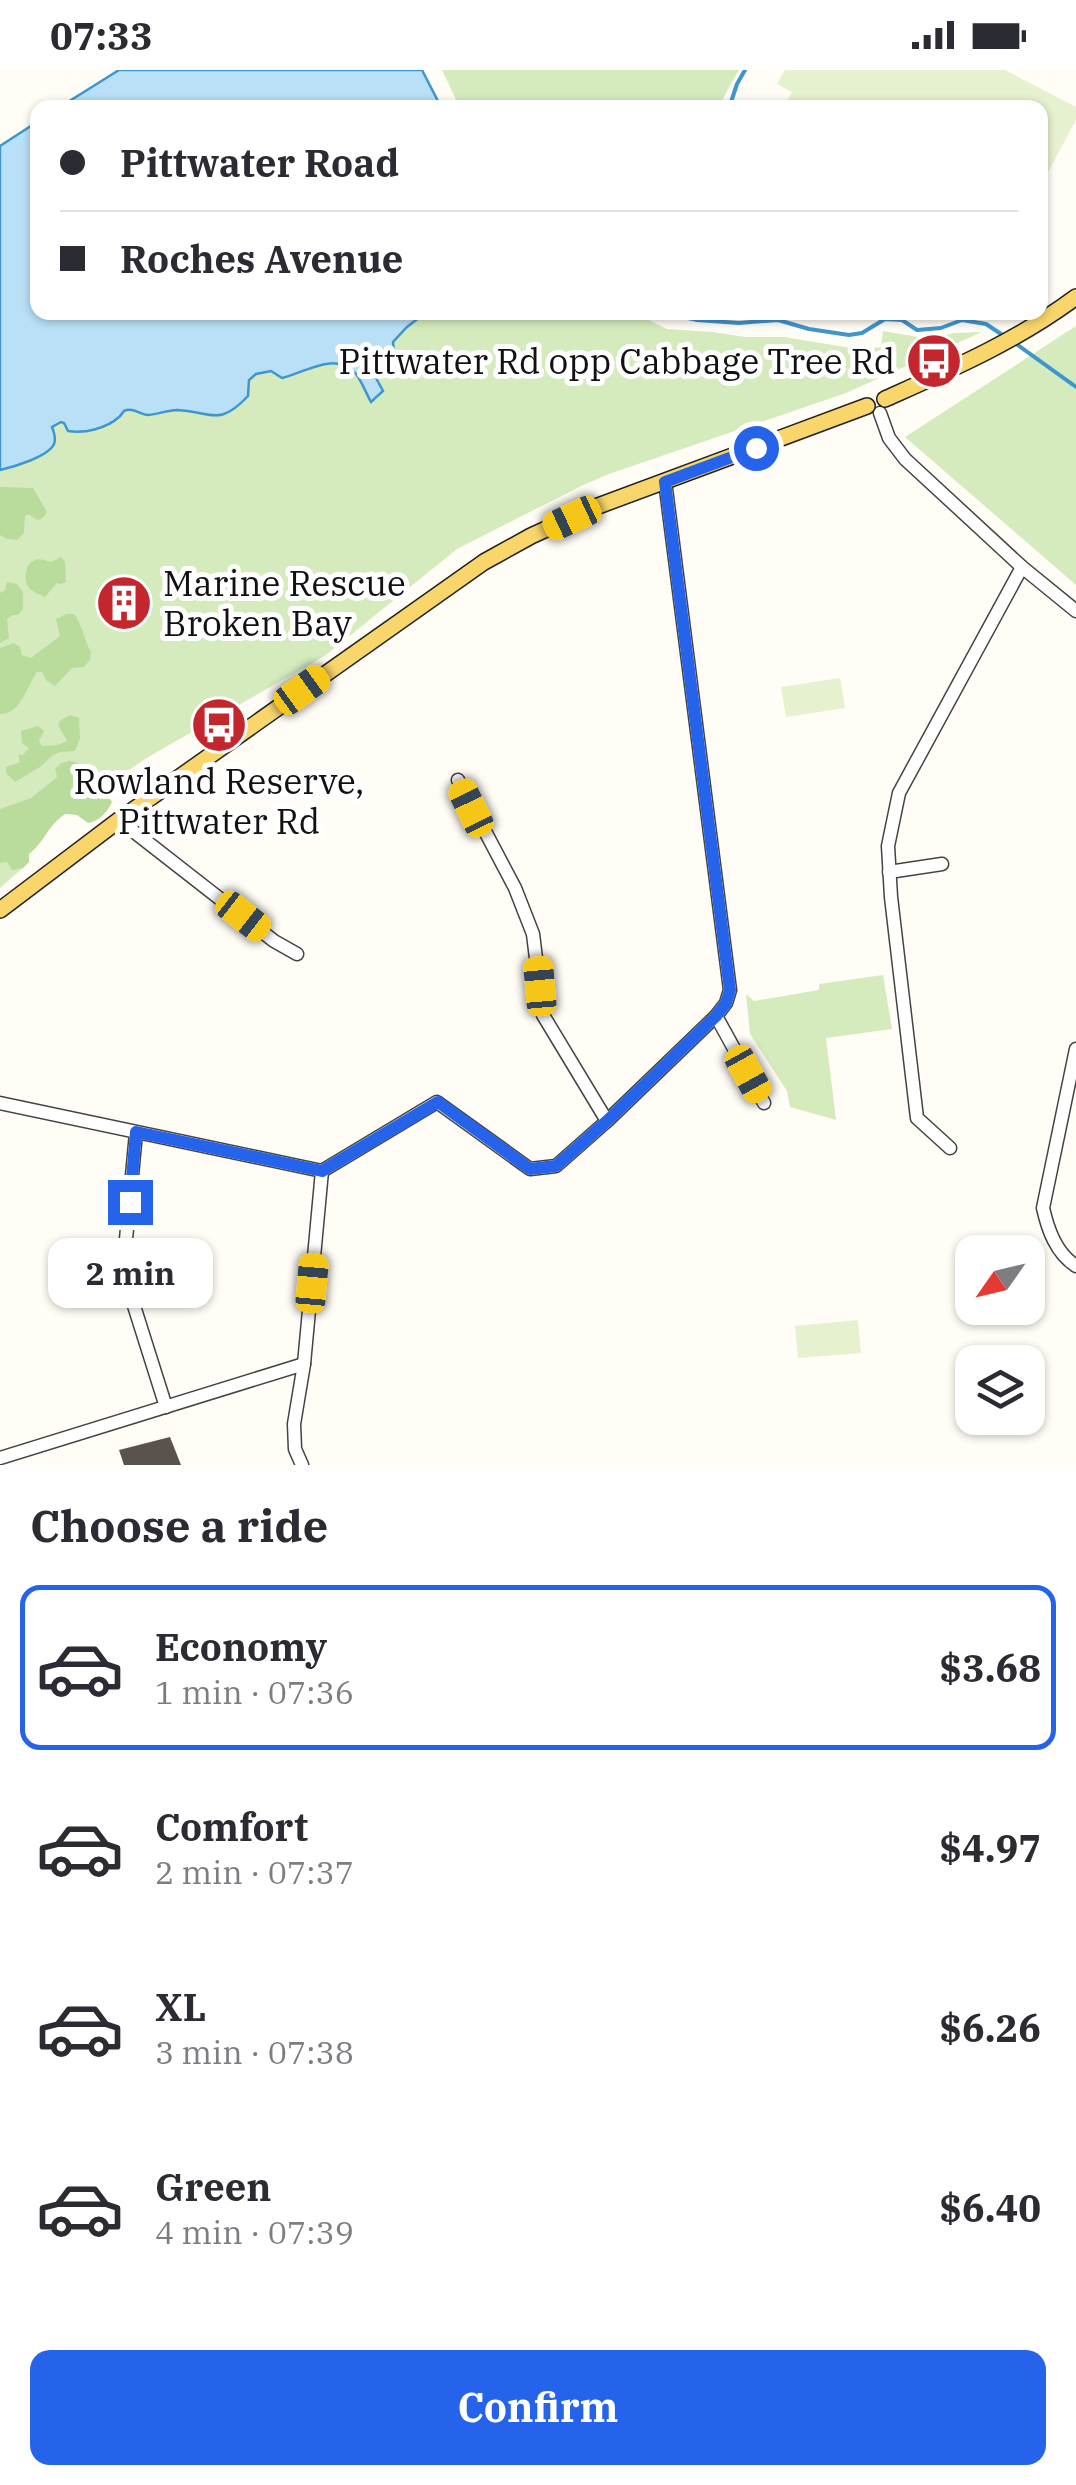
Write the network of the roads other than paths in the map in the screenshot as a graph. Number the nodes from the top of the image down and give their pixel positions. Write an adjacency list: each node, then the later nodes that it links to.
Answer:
1 (1076, 297): 2 (main road)
2 (1048, 318)
3 (1045, 320): 4 (main road)
4 (877, 406): 5 (main road); 6 (street)
5 (665, 482): 9 (main road); 14 (street)
6 (1022, 568): 7 (street); 11 (street)
7 (1076, 611)
8 (458, 780): 19 (street)
9 (118, 820): 12 (main road); 13 (street)
10 (942, 864): 11 (street)
11 (890, 872): 21 (street)
12 (0, 910)
13 (298, 954)
14 (716, 1016): 17 (street); 19 (street)
15 (1076, 1049): 18 (street)
16 (0, 1102): 20 (street)
17 (764, 1103)
18 (1070, 1112): 23 (street)
19 (607, 1121): 22 (street)
20 (136, 1132): 22 (street); 25 (street)
21 (950, 1148)
22 (322, 1171): 24 (street)
23 (1076, 1266)
24 (304, 1364): 25 (street); 27 (street)
25 (166, 1407): 26 (street)
26 (0, 1458)
27 (302, 1465)

